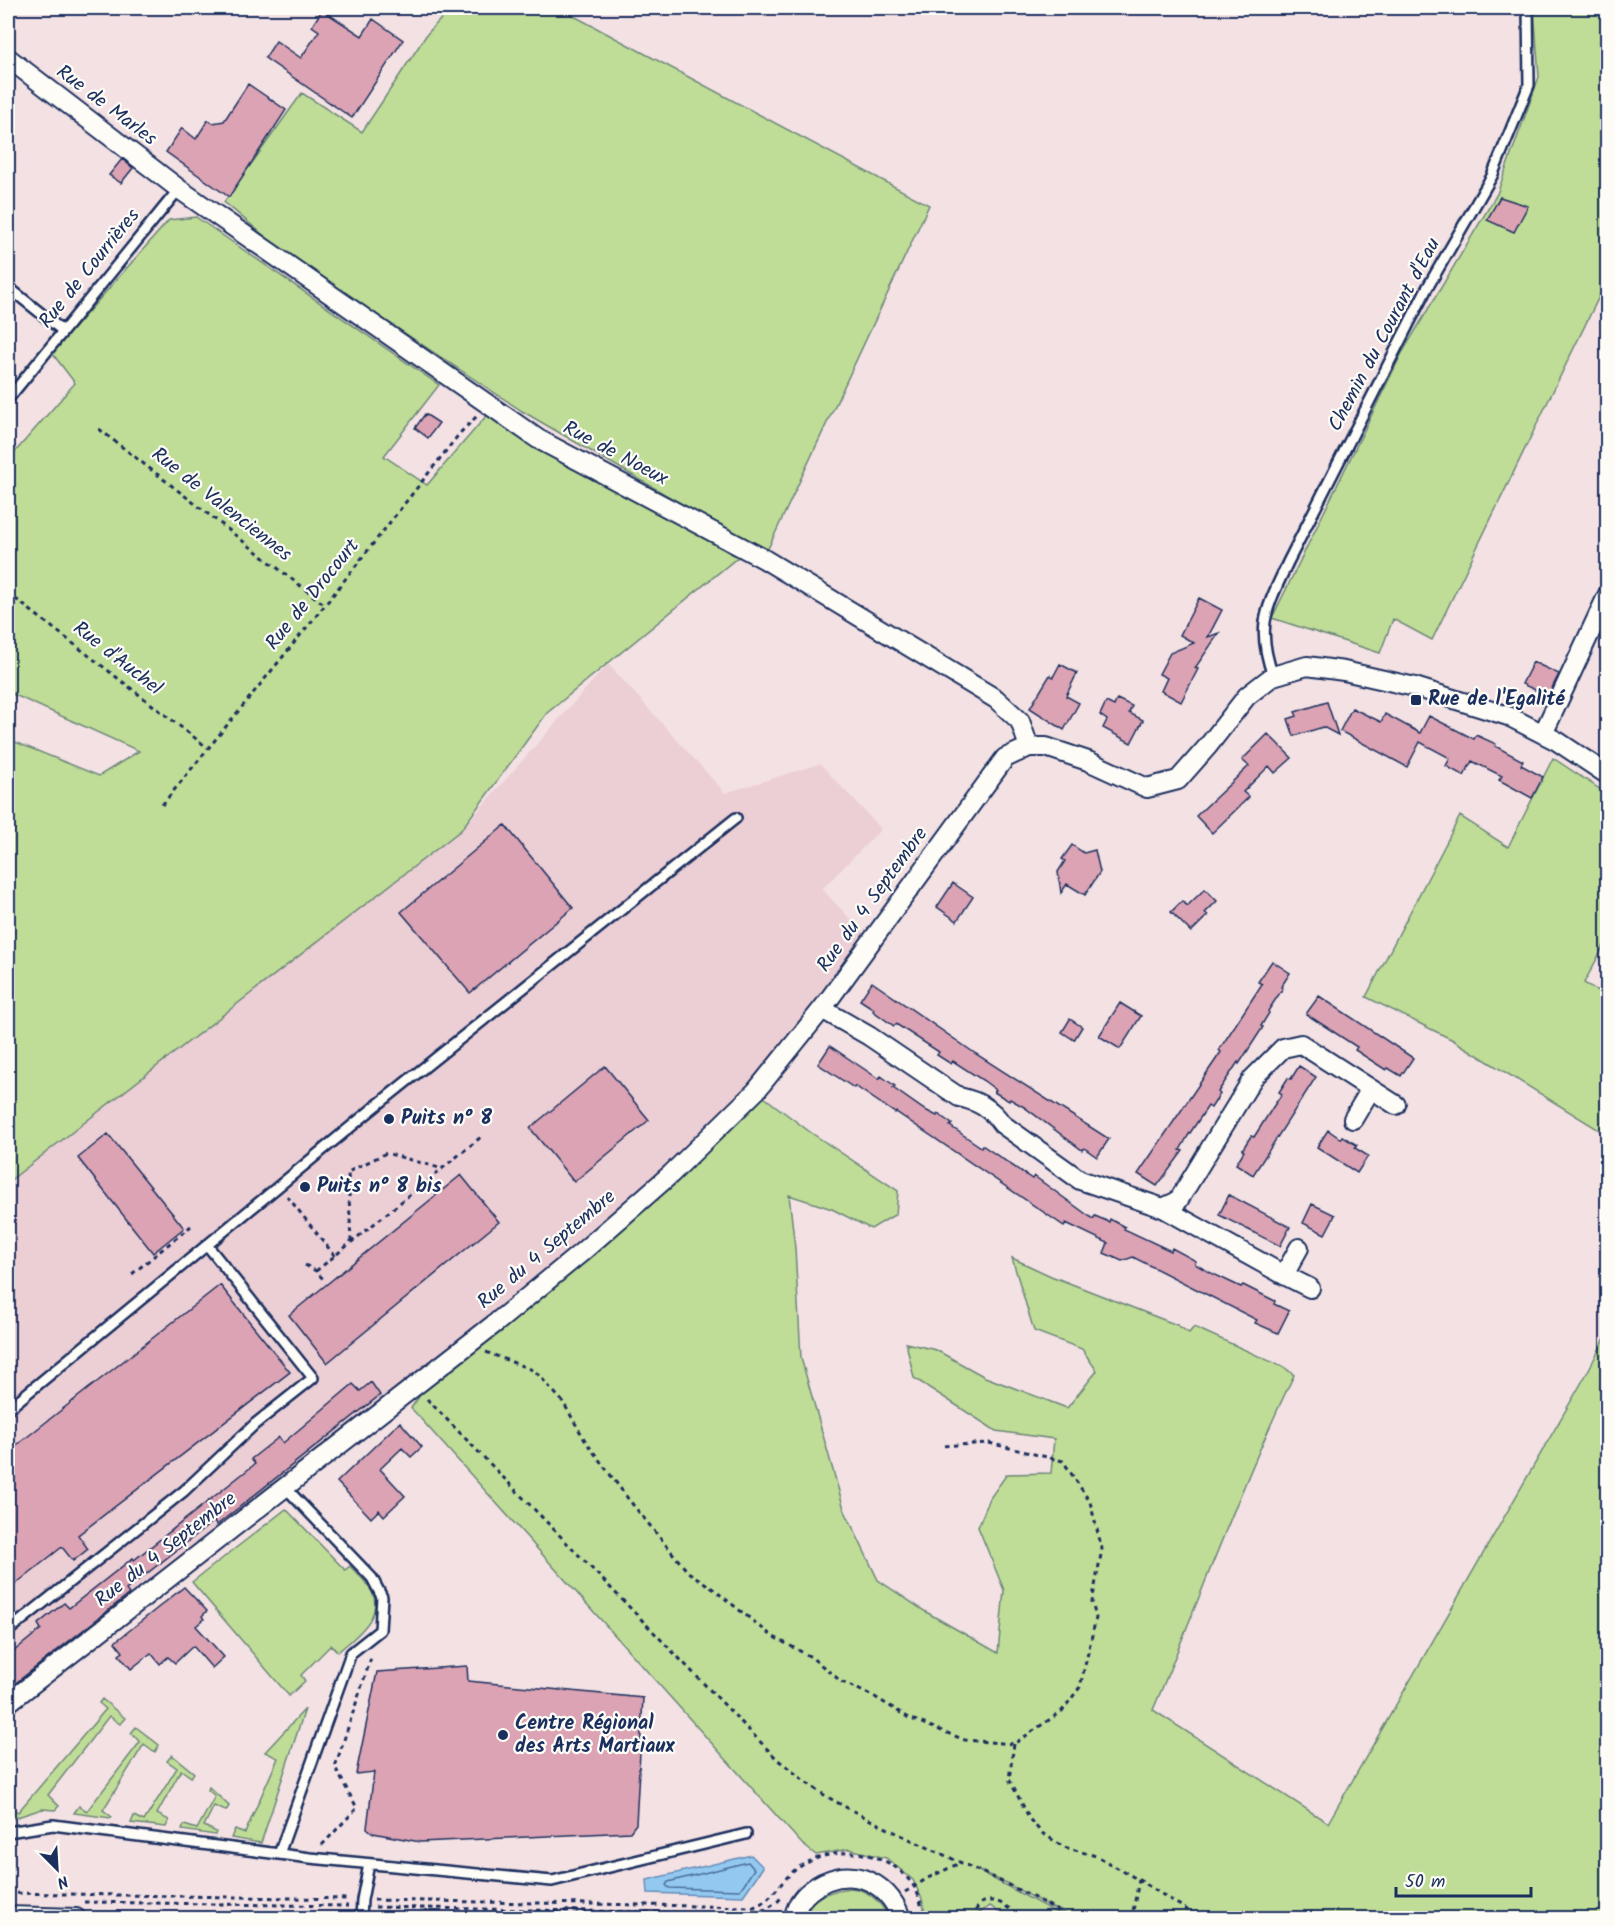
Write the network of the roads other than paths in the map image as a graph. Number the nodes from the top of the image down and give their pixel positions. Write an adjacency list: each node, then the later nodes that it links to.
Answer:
1 (1528, 8): 8 (lane, Chemin du Courant d'Eau)
2 (8, 58): 3 (street, Rue de Marles)
3 (179, 189): 5 (lane, Rue de Courrières); 10 (street, Rue de Noeux)
4 (8, 287): 5 (lane)
5 (63, 331): 6 (lane, Rue de Courrières)
6 (8, 399)
7 (1608, 594): 9 (street)
8 (1274, 676): 9 (street); 10 (street)
9 (1543, 734): 11 (street)
10 (1029, 747): 13 (street, Rue du 4 Septembre)
11 (1608, 775)
12 (736, 818): 18 (lane)
13 (822, 1009): 17 (street); 23 (street, Rue du 4 Septembre)
14 (1371, 1089): 15 (street); 16 (street); 17 (street)
15 (1396, 1105)
16 (1353, 1119)
17 (1163, 1208): 20 (street)
18 (207, 1245): 22 (lane); 24 (lane)
19 (1299, 1248): 20 (street)
20 (1284, 1275): 21 (street)
21 (1310, 1288)
22 (8, 1409)
23 (284, 1485): 25 (street, Rue du 4 Septembre); 28 (lane)
24 (8, 1631)
25 (8, 1703)
26 (8, 1832): 28 (lane)
27 (746, 1834): 29 (lane)
28 (279, 1854): 29 (lane)
29 (369, 1864): 32 (lane)
30 (77, 1910): 31 (street)
31 (8, 1916)
32 (361, 1918)
33 (794, 1918): 34 (street)
34 (901, 1918)

